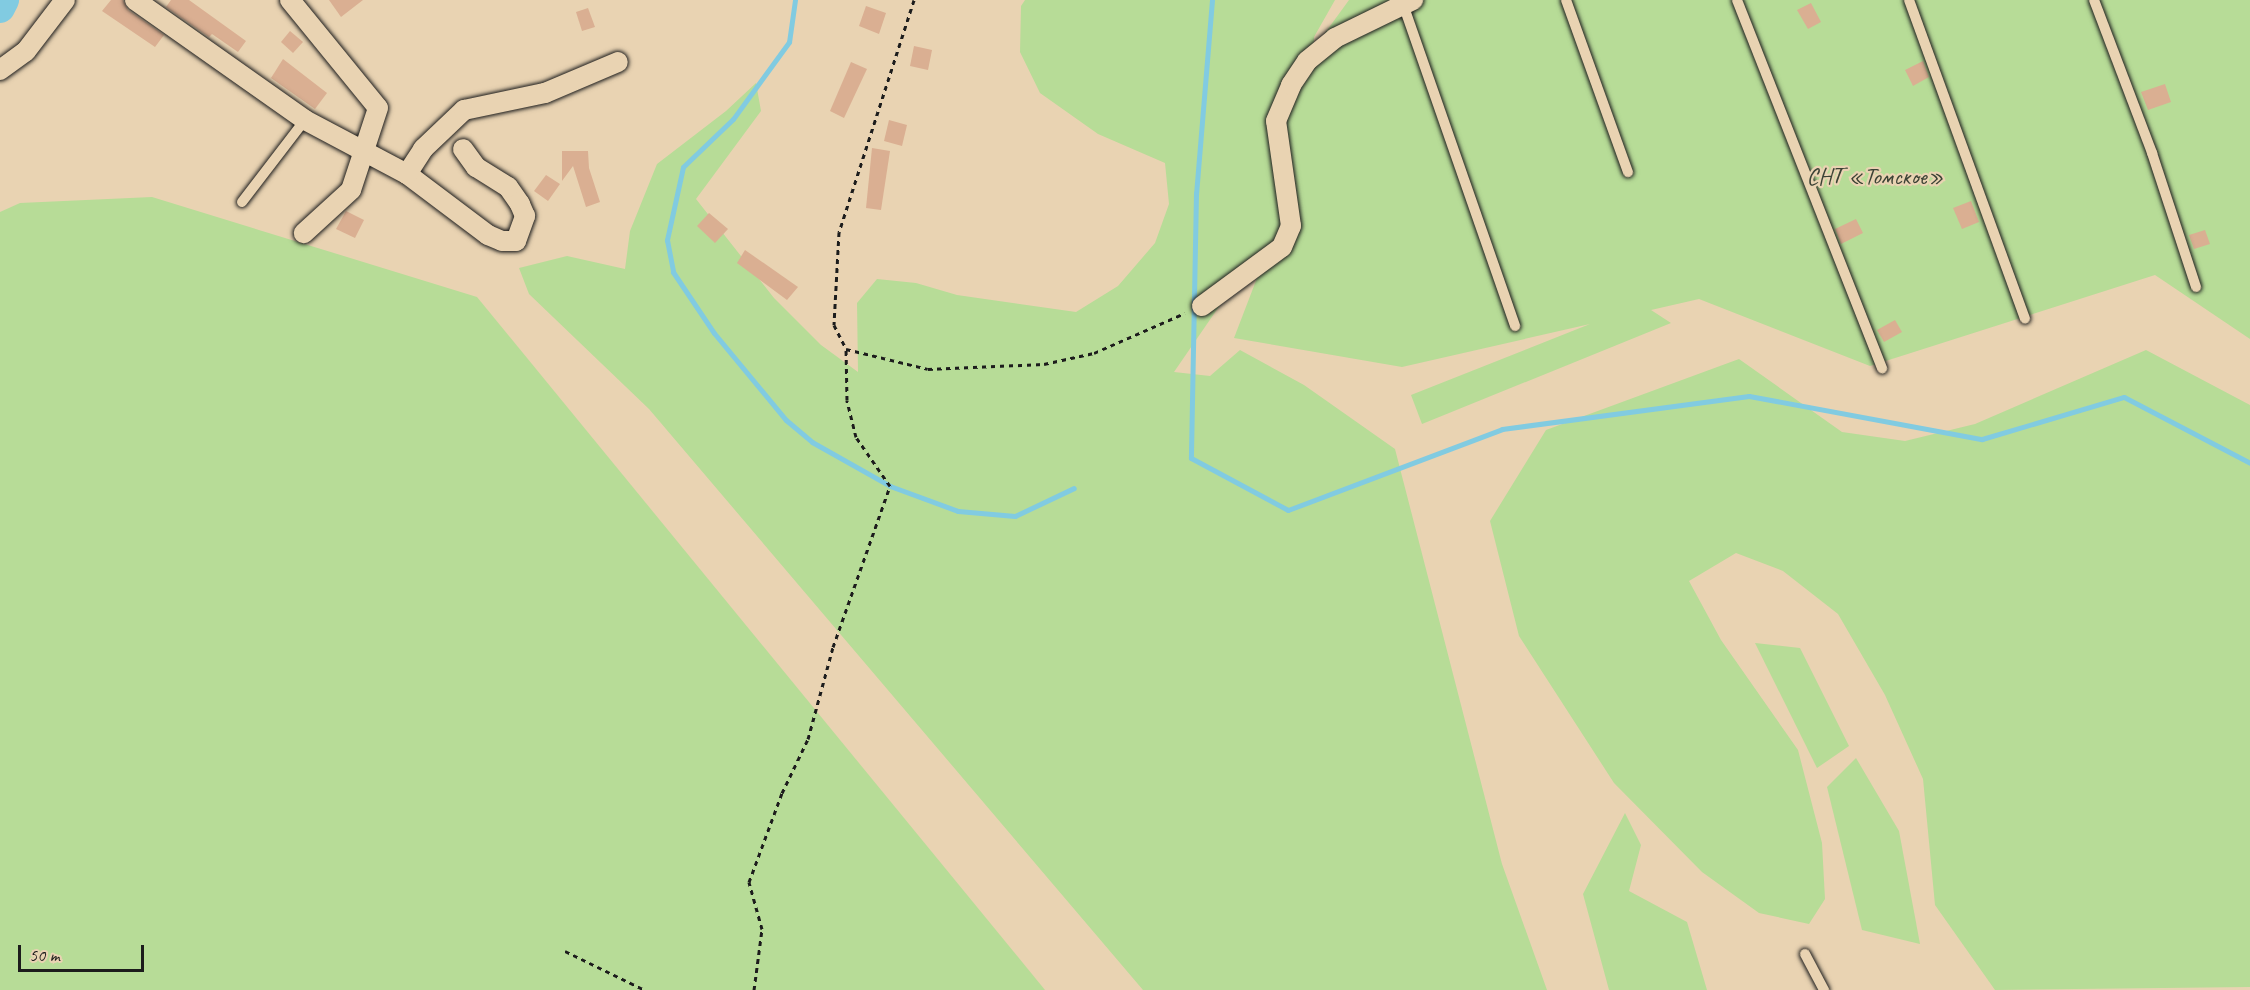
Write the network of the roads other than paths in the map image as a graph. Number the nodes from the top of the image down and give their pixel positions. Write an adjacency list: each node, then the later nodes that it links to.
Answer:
1 (65, 0): 10 (street)
2 (135, 0): 11 (street)
3 (290, 0): 13 (street)
4 (1566, 0): 14 (lane)
5 (1737, 0): 22 (lane)
6 (1909, 0): 20 (lane)
7 (2094, 0): 18 (lane)
8 (1408, 2): 19 (street); 21 (lane)
9 (618, 62): 15 (street)
10 (0, 70)
11 (305, 120): 13 (street); 16 (lane)
12 (463, 149): 15 (street)
13 (366, 152): 15 (street); 17 (street)
14 (1628, 172)
15 (407, 174)
16 (242, 202)
17 (304, 233)
18 (2196, 287)
19 (1202, 306)
20 (2025, 319)
21 (1515, 326)
22 (1882, 368)
23 (1805, 954): 24 (lane)
24 (1824, 990)

